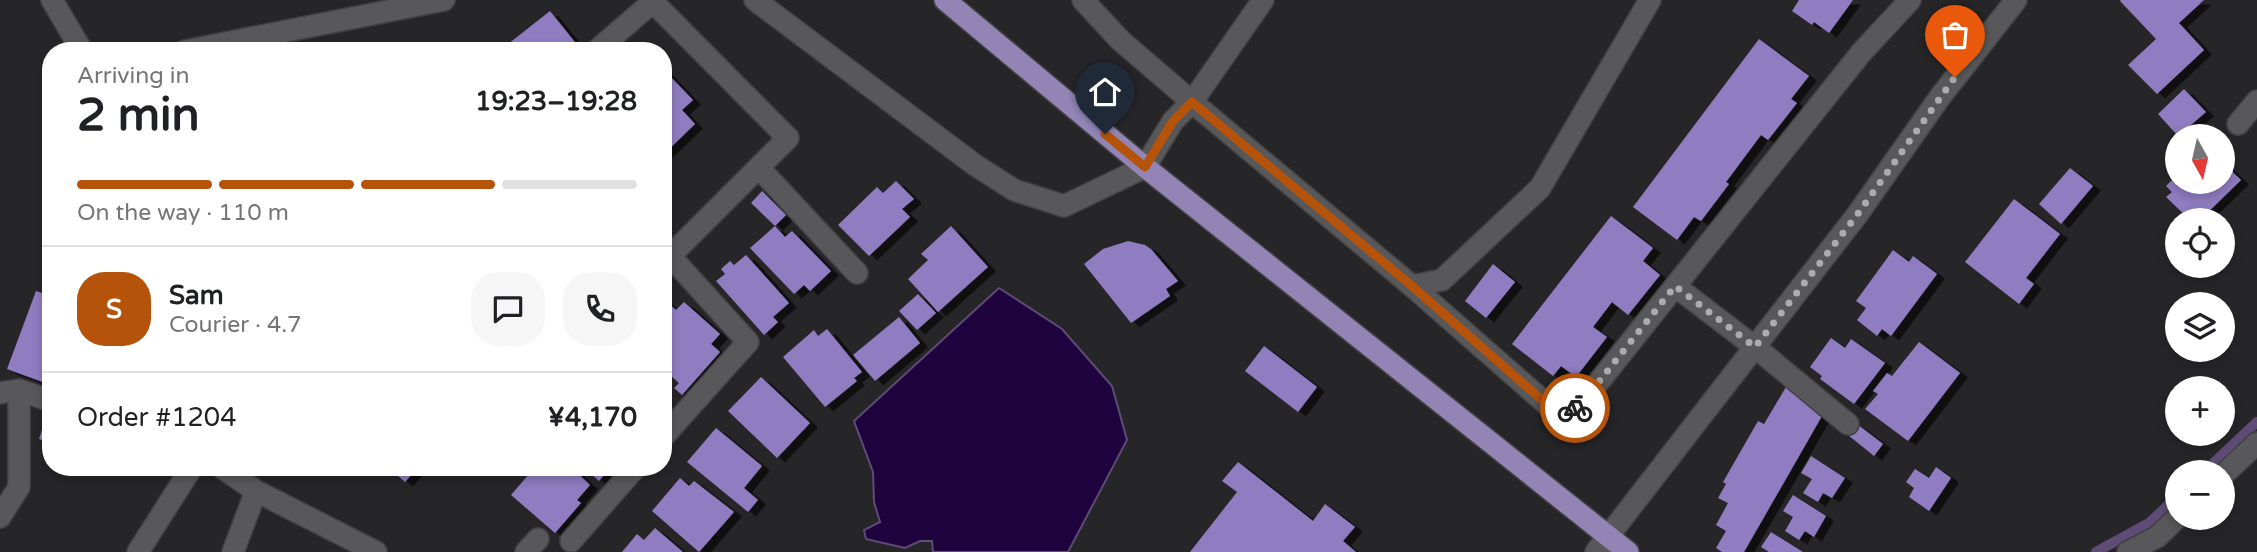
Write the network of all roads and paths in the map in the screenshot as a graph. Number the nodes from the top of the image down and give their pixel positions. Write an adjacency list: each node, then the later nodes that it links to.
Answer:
1 (52, 0): 11 (street)
2 (444, 0): 12 (street)
3 (755, 0): 18 (street)
4 (945, 0): 18 (main road)
5 (1083, 0): 15 (street)
6 (1263, 0): 15 (street)
7 (1650, 0): 22 (street)
8 (1910, 0): 23 (street)
9 (2016, 0): 24 (street)
10 (654, 1): 13 (street); 17 (street)
11 (77, 42)
12 (231, 42)
13 (606, 42)
14 (2257, 101): 16 (street)
15 (1192, 102): 18 (street); 22 (street)
16 (2238, 124)
17 (759, 167): 19 (street); 21 (street)
18 (1145, 167): 38 (main road)
19 (672, 255)
20 (672, 265): 28 (street)
21 (857, 273)
22 (1412, 286): 23 (street)
23 (1675, 286): 24 (street)
24 (1755, 347): 27 (street); 38 (street)
25 (9, 391): 26 (street); 35 (street)
26 (42, 399)
27 (1848, 424)
28 (672, 427)
29 (2257, 443): 30 (street)
30 (2235, 464)
31 (186, 476): 39 (street)
32 (234, 476): 34 (street)
33 (628, 476): 37 (street)
34 (256, 491): 40 (street); 41 (street)
35 (1, 513)
36 (2165, 529): 43 (street)
37 (571, 541)
38 (1603, 545): 42 (main road)
39 (138, 552)
40 (233, 552)
41 (376, 552)
42 (1628, 552)
43 (2128, 552)

